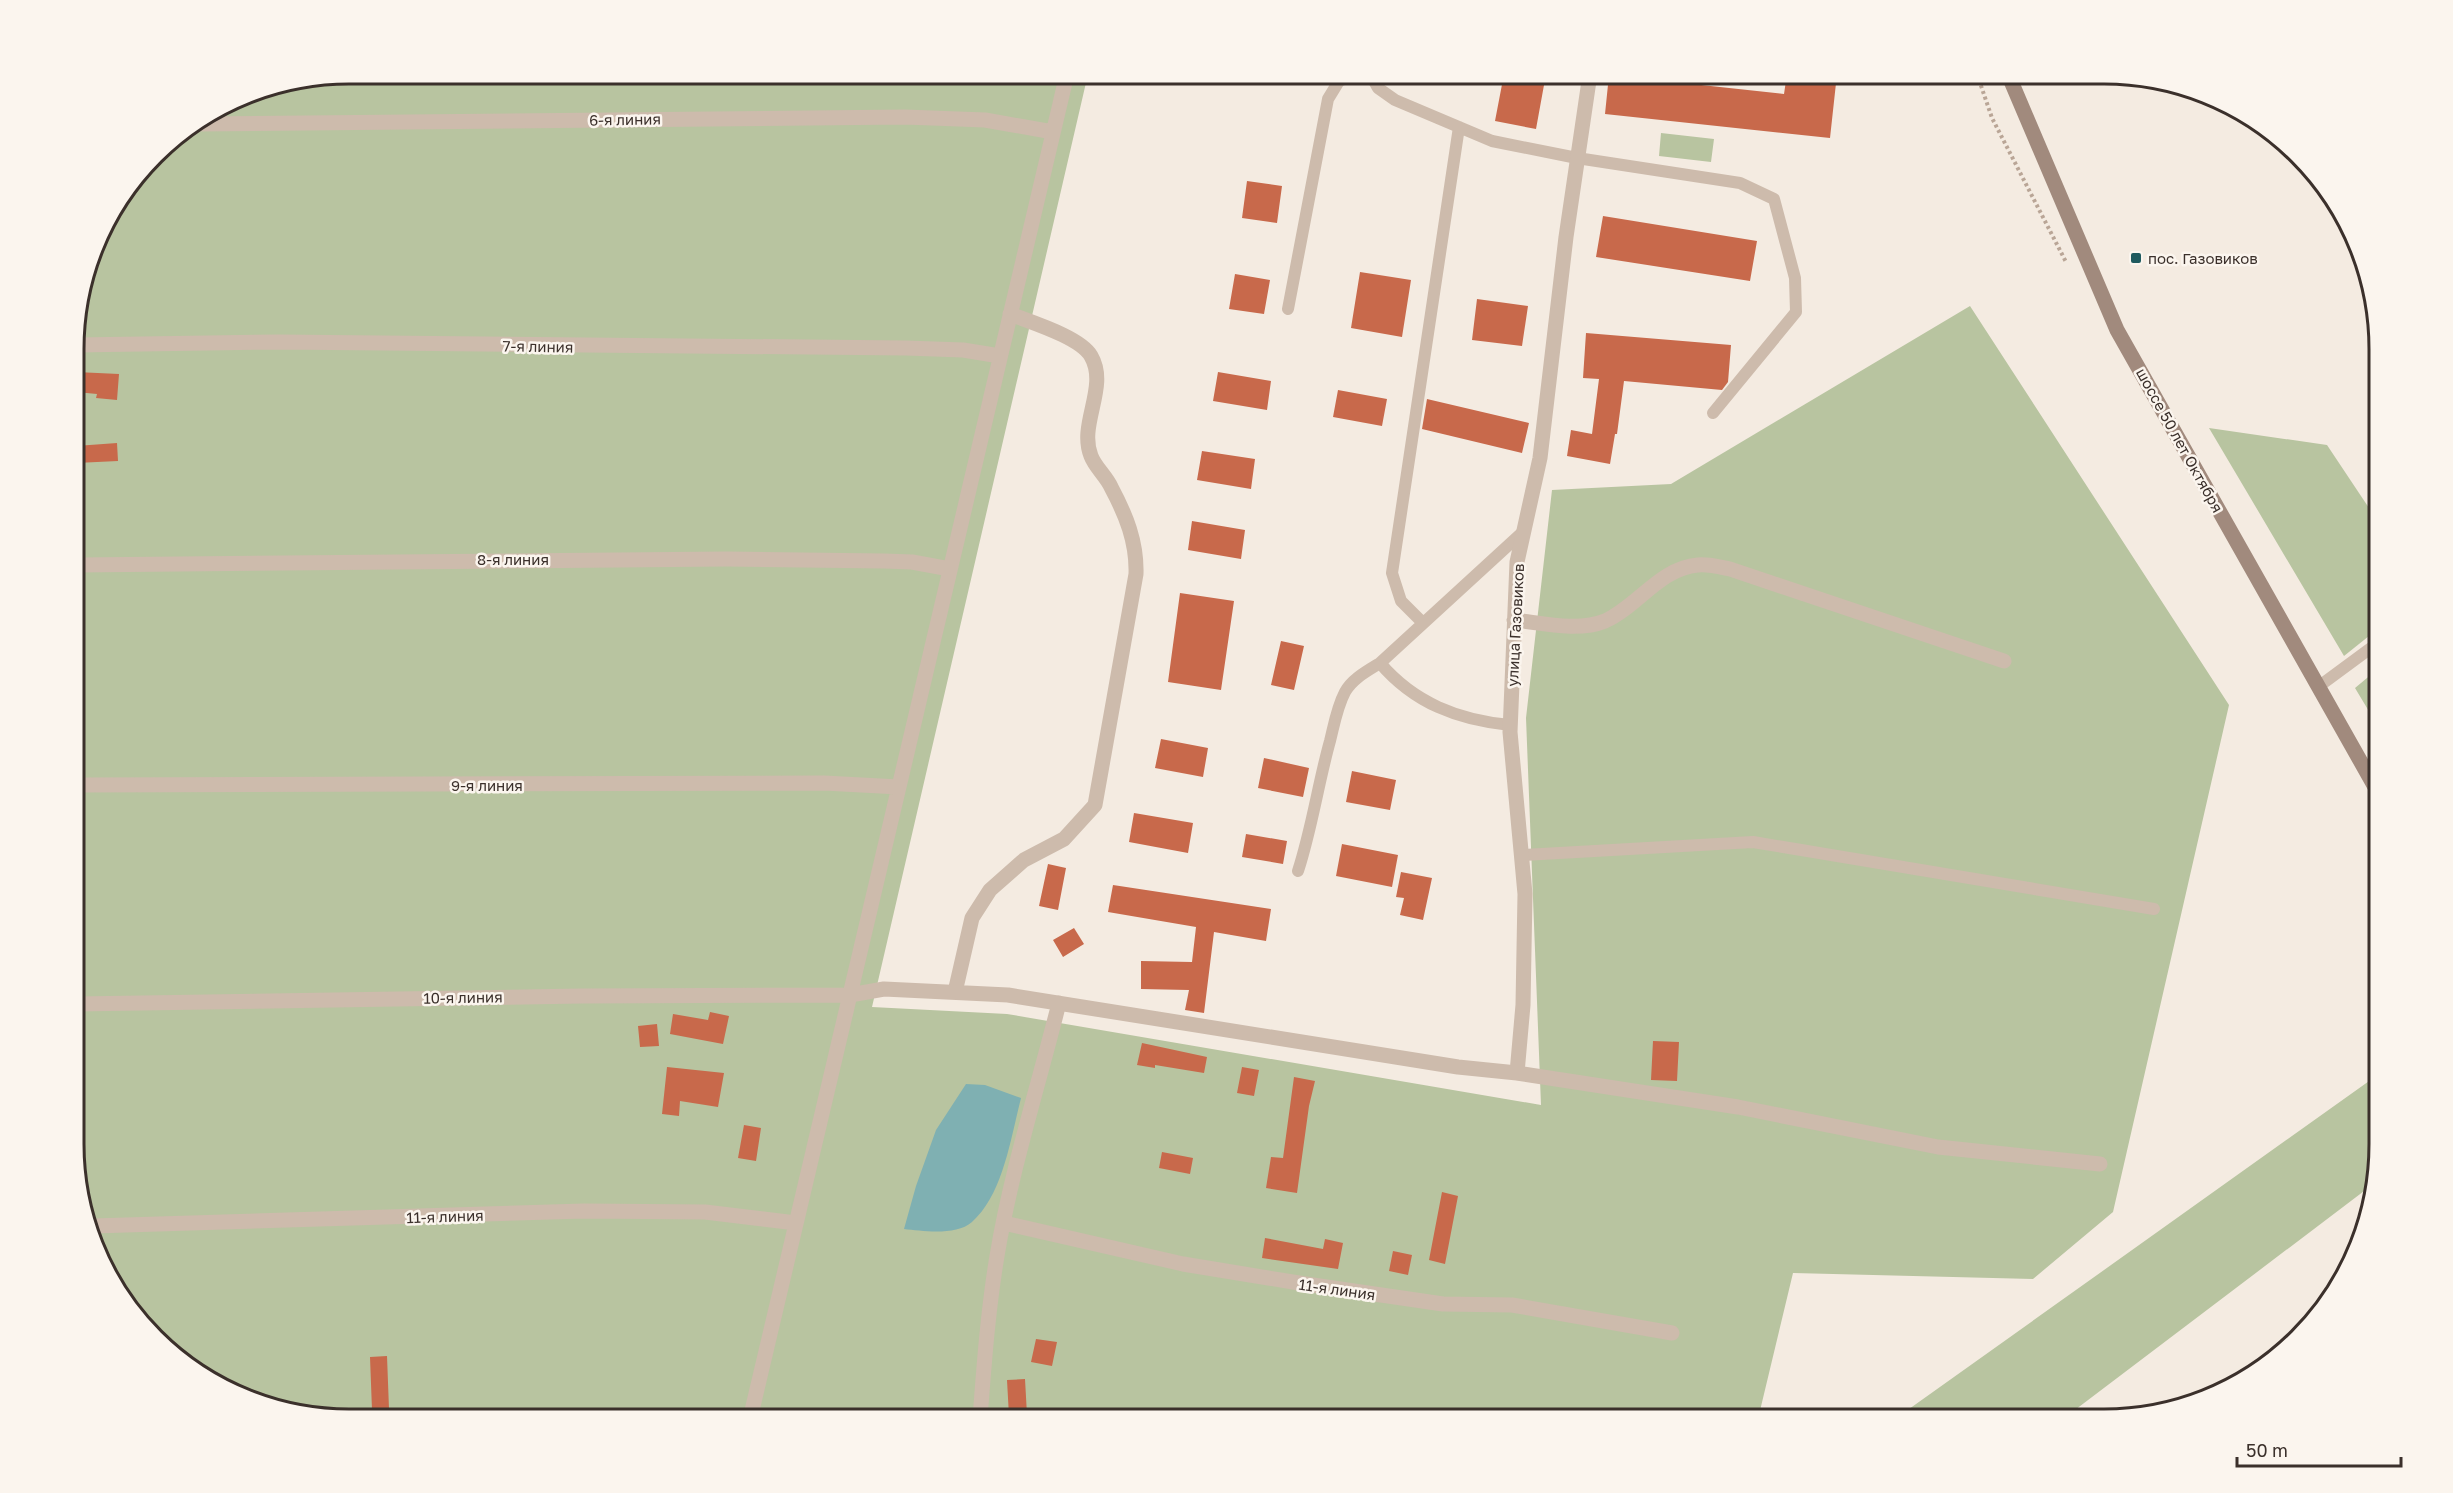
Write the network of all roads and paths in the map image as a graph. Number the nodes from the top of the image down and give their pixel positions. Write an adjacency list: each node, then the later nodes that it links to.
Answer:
1 (1065, 84): 8 (street)
2 (1337, 84): 10 (lane)
3 (1376, 84): 7 (lane)
4 (1588, 84): 9 (street, улица Газовиков)
5 (2012, 84): 23 (street, шоссе 50 лет Октября)
6 (210, 124): 8 (street, 6-я линия)
7 (1459, 127): 9 (lane); 19 (lane)
8 (1053, 132): 11 (street)
9 (1577, 158): 14 (lane); 15 (street, улица Газовиков)
10 (1288, 309)
11 (1010, 314): 13 (street); 31 (street)
12 (84, 345): 13 (street, 7-я линия)
13 (1000, 356): 17 (street)
14 (1713, 413)
15 (1524, 531): 18 (street, улица Газовиков); 19 (lane)
16 (84, 565): 17 (street, 8-я линия)
17 (950, 569): 27 (street)
18 (1514, 620): 21 (street); 24 (street, улица Газовиков)
19 (1423, 623): 22 (lane)
20 (2369, 650): 23 (lane)
21 (2004, 662)
22 (1380, 663): 24 (lane); 29 (lane)
23 (2319, 687): 25 (street, шоссе 50 лет Октября)
24 (1510, 725): 28 (street, улица Газовиков)
25 (2369, 776)
26 (84, 785): 27 (street, 9-я линия)
27 (899, 787): 32 (street)
28 (1522, 855): 30 (lane); 35 (street, улица Газовиков)
29 (1298, 871)
30 (2154, 909)
31 (955, 992): 32 (street, 10-я линия); 33 (street, 10-я линия)
32 (850, 995): 34 (street, 10-я линия); 37 (street)
33 (1059, 1003): 35 (street, 10-я линия); 38 (street)
34 (84, 1004)
35 (1517, 1072): 36 (street, 10-я линия)
36 (2100, 1164)
37 (796, 1223): 39 (street, 11-я линия); 41 (street)
38 (1004, 1223): 40 (street, 11-я линия); 42 (street)
39 (97, 1226)
40 (1672, 1333)
41 (752, 1409)
42 (981, 1409)

